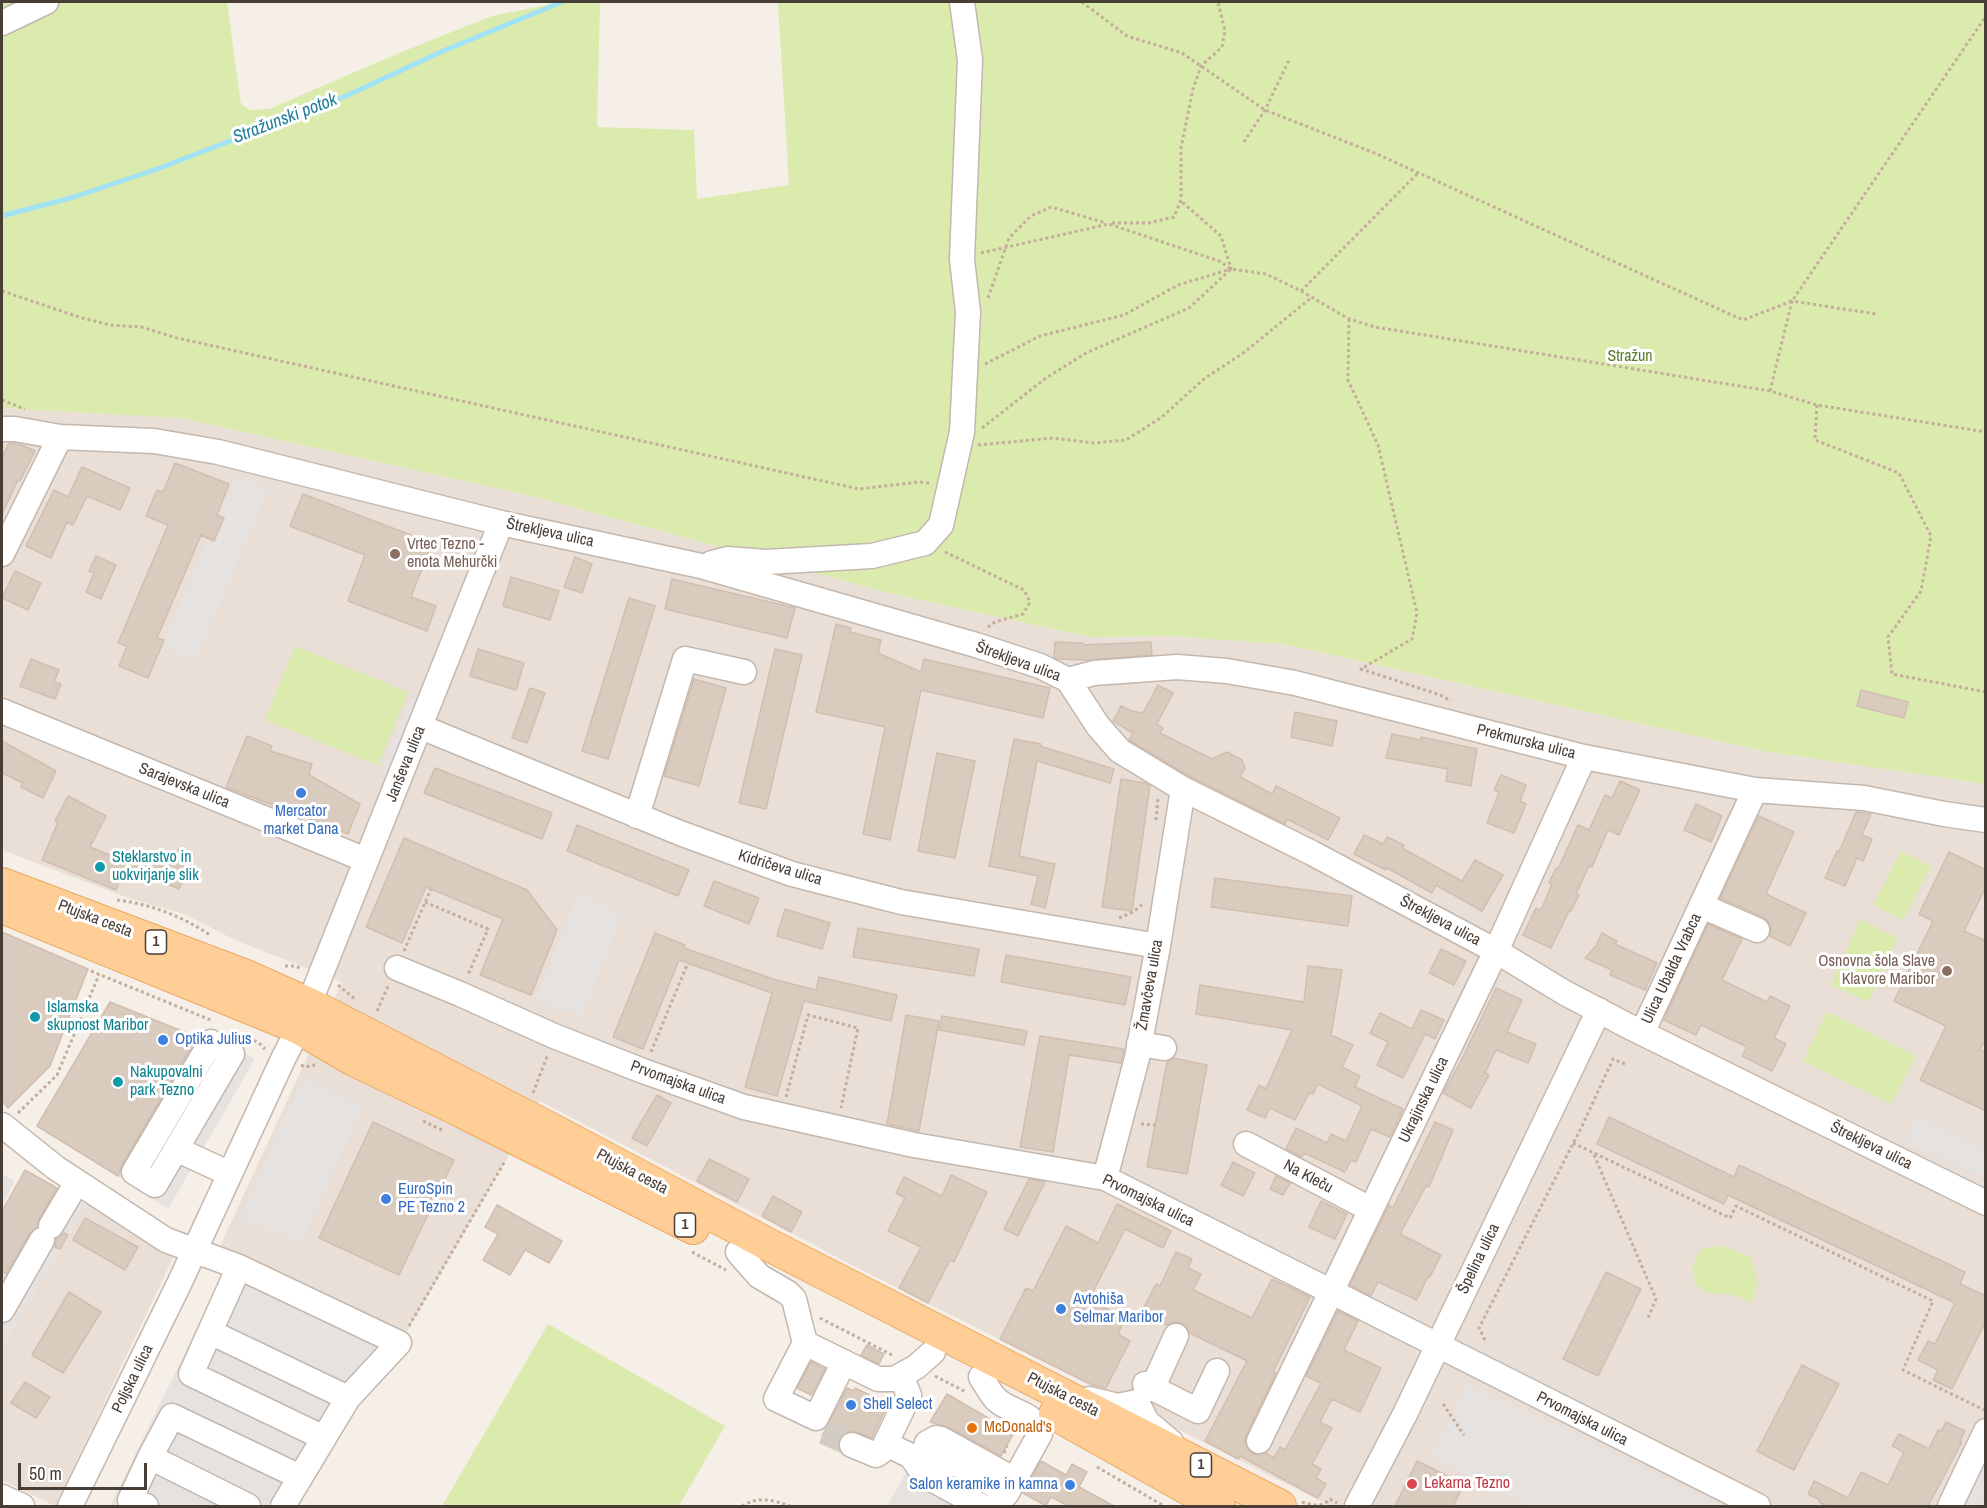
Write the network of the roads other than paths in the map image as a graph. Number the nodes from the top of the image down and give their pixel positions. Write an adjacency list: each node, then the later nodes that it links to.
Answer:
1 (46, 2): 3 (street)
2 (962, 2): 8 (street)
3 (2, 23)
4 (2, 429): 5 (street, Štrekljeva ulica)
5 (60, 437): 6 (street, Štrekljeva ulica); 7 (street)
6 (501, 523): 8 (street, Štrekljeva ulica); 12 (street, Janševa ulica)
7 (2, 554)
8 (701, 566): 10 (street, Štrekljeva ulica)
9 (744, 672): 16 (street)
10 (1068, 680): 13 (street, Prekmurska ulica); 14 (street, Štrekljeva ulica)
11 (2, 711): 18 (street, Sarajevska ulica)
12 (422, 727): 16 (street, Kidričeva ulica); 18 (street, Janševa ulica)
13 (1584, 757): 15 (street, Prekmurska ulica); 24 (street, Ukrajinska ulica)
14 (1183, 789): 23 (street, Žmavčeva ulica); 24 (street, Štrekljeva ulica)
15 (1755, 790): 17 (street, Prekmurska ulica); 20 (street, Ulica Ubalda Vrabca)
16 (638, 816): 23 (street, Kidričeva ulica)
17 (1986, 820)
18 (366, 860): 27 (street, Janševa ulica)
19 (2, 884): 27 (main road, Ptujska cesta / 1)
20 (1702, 906): 22 (street, Ulica Ubalda Vrabca); 28 (street, Ulica Ubalda Vrabca)
21 (2, 907): 27 (main road, Ptujska cesta / 1)
22 (1757, 930)
23 (1158, 946): 29 (street, Žmavčeva ulica)
24 (1496, 951): 26 (street, Štrekljeva ulica); 39 (street, Ukrajinska ulica)
25 (397, 968): 36 (street, Prvomajska ulica)
26 (1599, 1010): 28 (street, Štrekljeva ulica); 49 (street, Špelina ulica)
27 (304, 1016): 34 (street, Poljska ulica); 42 (main road, Ptujska cesta / 1); 72 (main road, Ptujska cesta / 1)
28 (1642, 1033): 38 (street, Štrekljeva ulica)
29 (1139, 1044): 30 (street); 36 (street, Žmavčeva ulica)
30 (1164, 1048)
31 (2, 1125): 37 (street)
32 (1246, 1144): 39 (street, Na Kleču)
33 (176, 1149): 34 (street); 35 (street); 35 (street)
34 (230, 1174): 41 (street, Poljska ulica)
35 (142, 1177): 40 (street)
36 (1105, 1178): 44 (street, Prvomajska ulica)
37 (77, 1182): 40 (street); 45 (street)
38 (1986, 1203)
39 (1370, 1209): 44 (street, Ukrajinska ulica)
40 (117, 1210): 41 (street)
41 (194, 1251): 43 (street); 66 (street, Poljska ulica)
42 (738, 1252): 48 (street); 50 (main road, Ptujska cesta / 1)
43 (239, 1267): 46 (street); 55 (street)
44 (1330, 1293): 49 (street, Prvomajska ulica); 58 (street, Ukrajinska ulica)
45 (2, 1310)
46 (210, 1332): 55 (street); 57 (street)
47 (1176, 1336): 52 (street)
48 (805, 1343): 51 (street); 51 (street)
49 (1437, 1346): 73 (street, Špelina ulica); 74 (street, Prvomajska ulica)
50 (933, 1352): 53 (street); 54 (main road, Ptujska cesta / 1)
51 (844, 1362): 53 (street)
52 (1217, 1371)
53 (901, 1376): 59 (street)
54 (981, 1377): 63 (street); 71 (main road, Ptujska cesta / 1)
55 (348, 1398): 57 (street)
56 (1986, 1431): 75 (street)
57 (324, 1438): 62 (street)
58 (1259, 1441)
59 (886, 1444): 60 (street); 70 (street)
60 (852, 1445)
61 (150, 1457): 62 (street); 67 (street); 68 (street)
62 (300, 1477): 69 (street)
63 (1006, 1493)
64 (2, 1497): 65 (street)
65 (22, 1506)
66 (70, 1506)
67 (146, 1506)
68 (248, 1506)
69 (283, 1506)
70 (981, 1506)
71 (1219, 1506)
72 (1280, 1506)
73 (1357, 1506)
74 (1758, 1506)
75 (1950, 1506)

